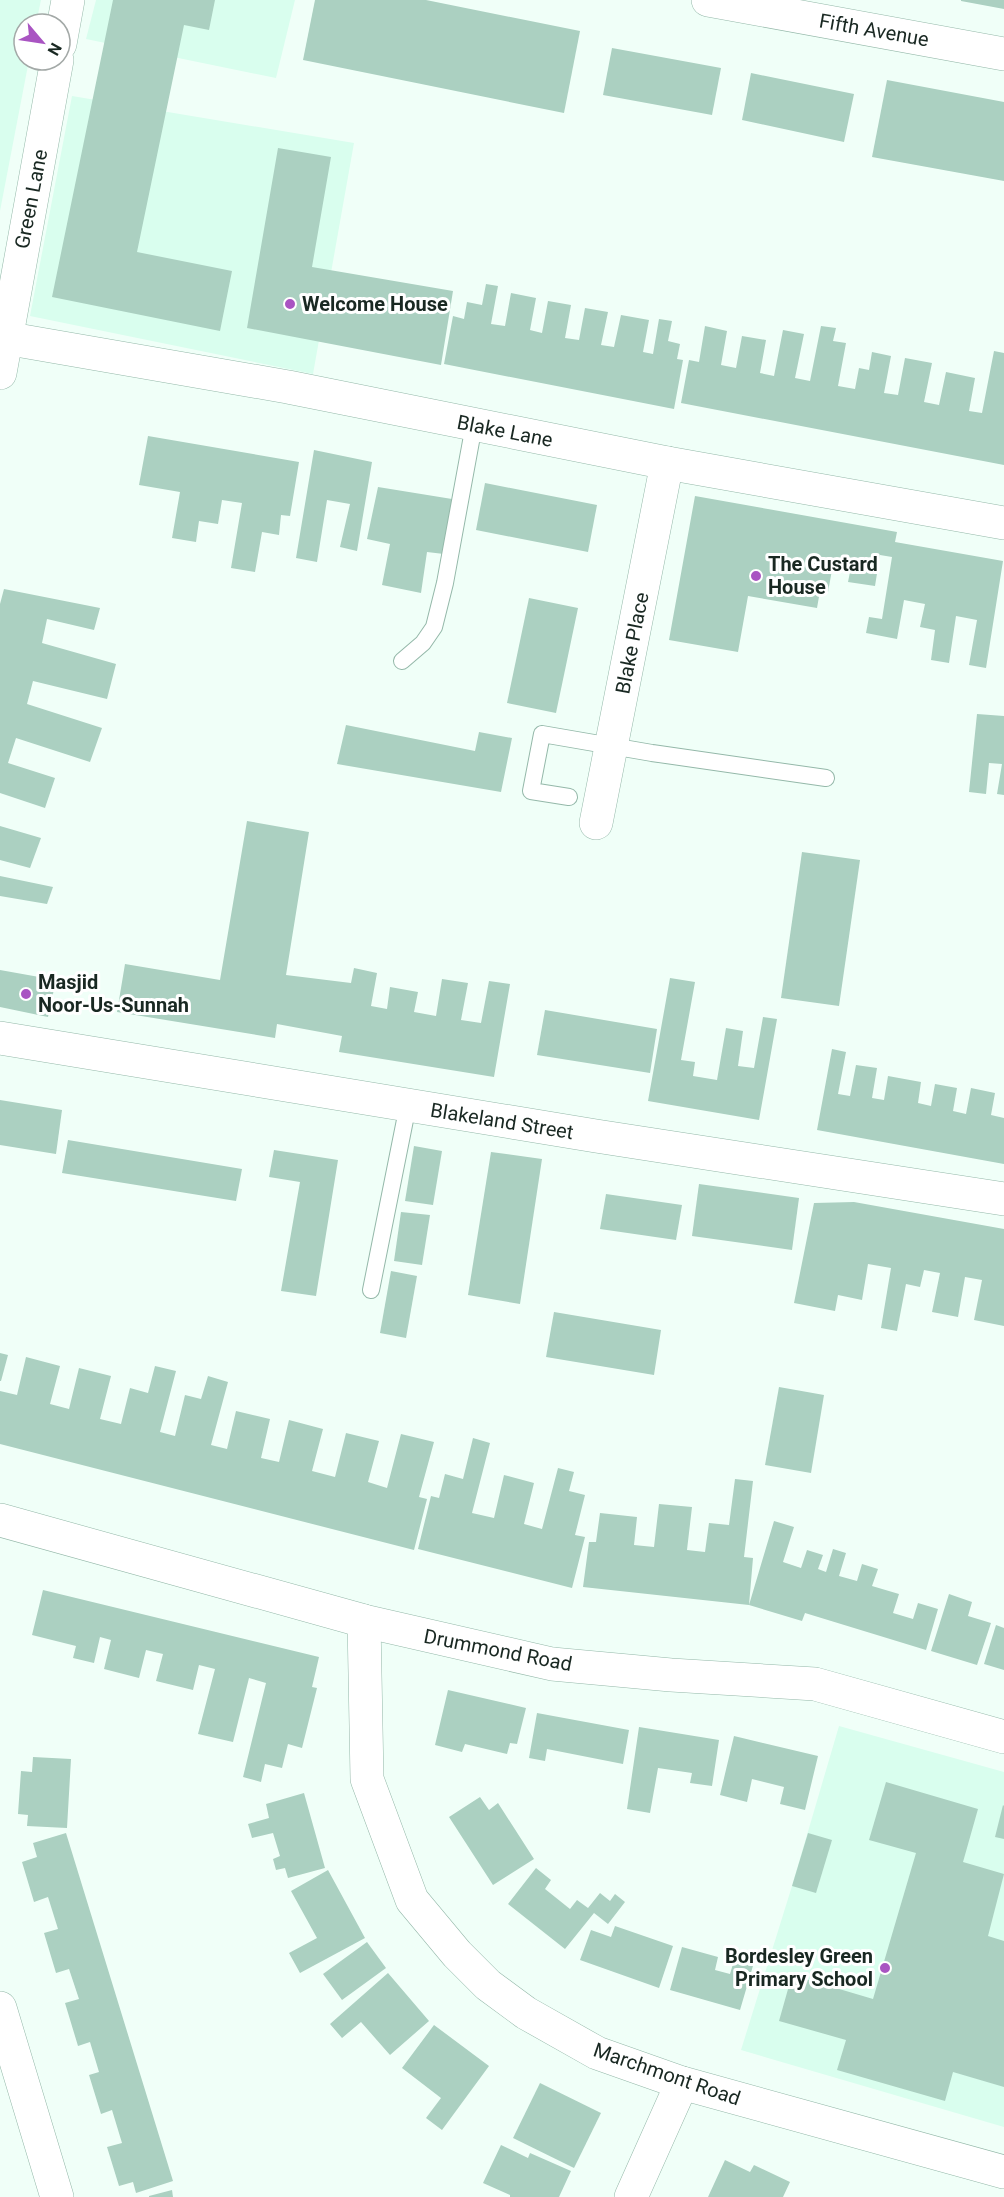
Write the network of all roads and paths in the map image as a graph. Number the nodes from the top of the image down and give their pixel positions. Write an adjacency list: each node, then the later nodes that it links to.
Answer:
1 (708, 0): 2 (street, Fifth Avenue)
2 (1004, 54)
3 (55, 72): 4 (street, Green Lane)
4 (3, 338): 5 (street, Green Lane); 6 (street, Blake Lane)
5 (0, 373)
6 (474, 425): 7 (street, Blake Lane); 9 (lane)
7 (667, 463): 8 (street, Blake Lane); 10 (street, Blake Place)
8 (1004, 524)
9 (402, 661)
10 (612, 747): 11 (lane); 12 (lane); 13 (street, Blake Place)
11 (826, 778)
12 (569, 797)
13 (596, 823)
14 (0, 1038): 15 (street, Blakeland Street)
15 (408, 1105): 16 (street, Blakeland Street); 17 (lane)
16 (1004, 1199)
17 (371, 1290)
18 (0, 1520): 19 (street, Drummond Road)
19 (364, 1621): 20 (street, Drummond Road); 22 (street, Marchmont Road)
20 (1004, 1737)
21 (0, 2008): 24 (street)
22 (682, 2083): 23 (street, Marchmont Road); 25 (street)
23 (1004, 2172)
24 (57, 2197)
25 (632, 2197)

